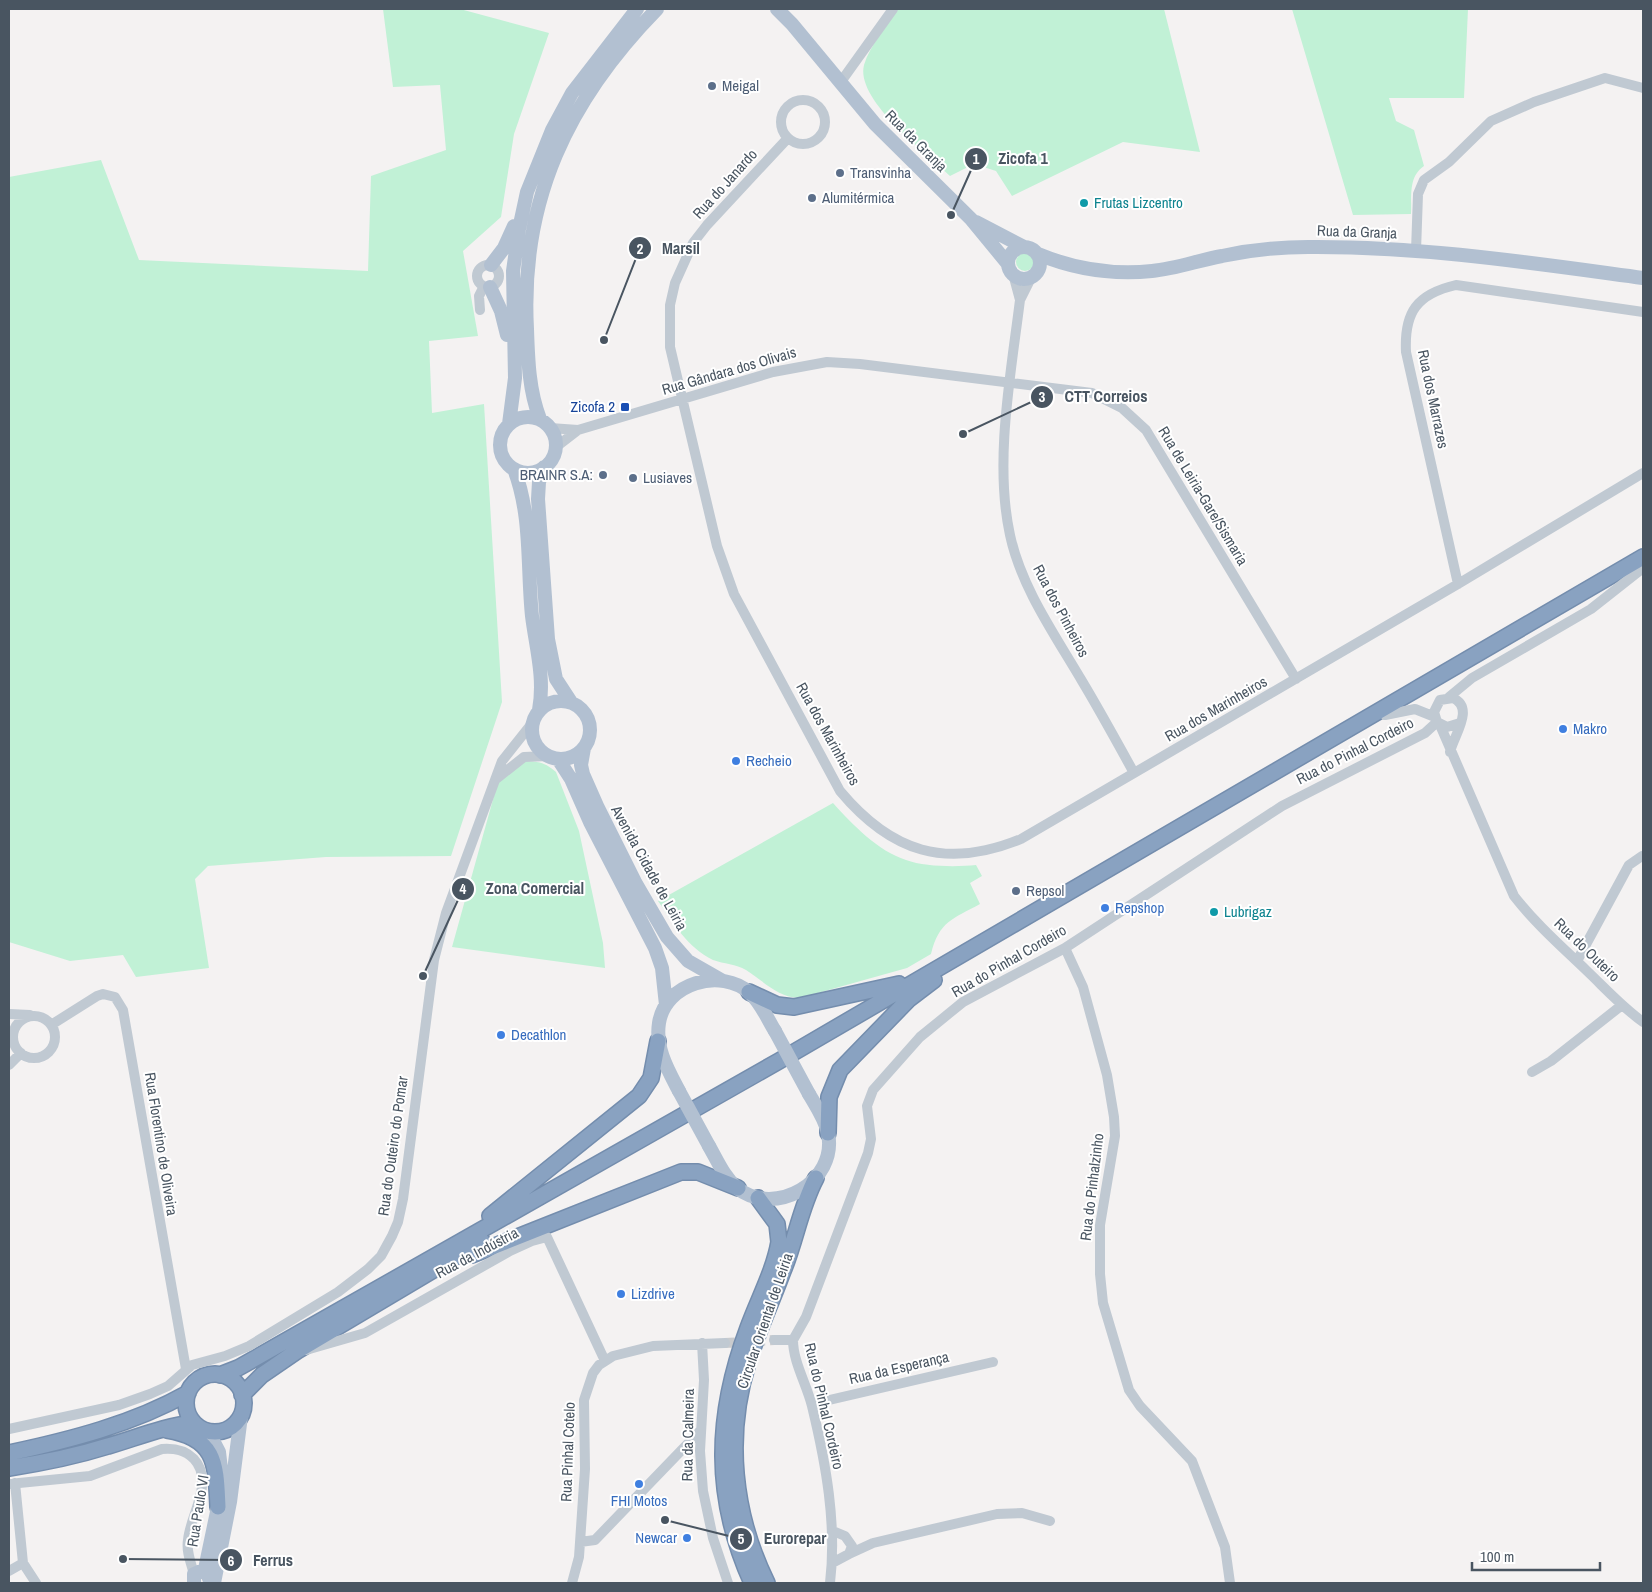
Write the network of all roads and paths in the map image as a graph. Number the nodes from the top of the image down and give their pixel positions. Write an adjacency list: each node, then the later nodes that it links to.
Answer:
1 (637, 9): 8 (main road)
2 (657, 9): 26 (main road)
3 (777, 9): 5 (main road, Rua da Granja)
4 (893, 9): 5 (street)
5 (840, 83): 9 (main road, Rua da Granja)
6 (1643, 88): 11 (street)
7 (788, 138): 7 (street); 24 (street, Rua do Janardo)
8 (527, 192): 13 (main road); 22 (main road)
9 (971, 219): 10 (main road, Rua da Granja); 15 (main road, Rua da Granja)
10 (1024, 247): 12 (main road); 15 (main road)
11 (1416, 251): 14 (main road, Rua da Granja); 17 (main road, Rua da Granja)
12 (1038, 254): 14 (main road, Rua da Granja); 16 (main road)
13 (491, 265): 18 (street); 18 (street)
14 (1071, 267): 16 (main road, Rua da Granja)
15 (1011, 269): 16 (main road); 19 (street, Rua dos Pinheiros)
16 (1034, 275): 19 (street, Rua dos Pinheiros)
17 (1643, 278)
18 (487, 287): 20 (street); 22 (main road)
19 (1020, 300): 23 (street, Rua dos Pinheiros)
20 (480, 310)
21 (1643, 312): 34 (street, Rua dos Marrazes)
22 (515, 365): 25 (main road)
23 (1010, 383): 24 (street, Rua Gândara dos Olivais); 35 (street, Rua de Leiria-Gare/Sismaria); 47 (street, Rua dos Pinheiros)
24 (681, 400): 27 (street, Rua Gândara dos Olivais); 47 (street, Rua dos Marinheiros)
25 (509, 424): 26 (main road); 30 (main road)
26 (545, 424): 27 (street, Rua Gândara dos Olivais); 28 (main road)
27 (578, 430): 28 (street, Rua Gândara dos Olivais)
28 (556, 447): 29 (main road)
29 (544, 467): 30 (main road); 38 (main road)
30 (514, 469): 41 (main road)
31 (1643, 473): 34 (street)
32 (1643, 557): 53 (highway)
33 (1643, 566): 36 (street); 40 (highway)
34 (1458, 584): 35 (street)
35 (1296, 679): 47 (street, Rua dos Marinheiros)
36 (1466, 685): 37 (street); 39 (street)
37 (1449, 697): 39 (street); 42 (street)
38 (571, 702): 41 (main road); 44 (main road)
39 (1462, 704): 43 (street)
40 (1385, 715): 42 (street); 52 (highway)
41 (536, 716): 46 (main road); 48 (street, Rua do Outeiro do Pomar)
42 (1437, 721): 43 (street); 45 (street, Rua do Outeiro); 50 (street, Rua do Pinhal Cordeiro)
43 (1460, 723): 45 (street)
44 (584, 748): 46 (main road); 54 (main road, Avenida Cidade de Leiria)
45 (1450, 752): 51 (street, Rua do Outeiro)
46 (553, 757): 48 (street); 56 (main road, Avenida Cidade de Leiria)
47 (1134, 774)
48 (496, 779): 80 (street, Rua do Outeiro do Pomar)
49 (1642, 856): 51 (street)
50 (1065, 948): 74 (street, Rua do Pinhal Cordeiro); 112 (street, Rua do Pinhalzinho)
51 (1577, 961): 57 (street, Rua do Outeiro)
52 (944, 970): 67 (highway); 71 (highway)
53 (920, 978): 55 (highway); 72 (highway)
54 (723, 981): 55 (main road); 56 (main road)
55 (749, 992): 67 (main road, bridge)
56 (666, 1004): 63 (main road)
57 (1622, 1004): 60 (street, Rua do Outeiro); 66 (street)
58 (9, 1014): 59 (street)
59 (34, 1016): 61 (street); 62 (street)
60 (1643, 1022)
61 (52, 1025): 64 (street); 80 (street, Rua Florentino de Oliveira)
62 (11, 1032): 64 (street)
63 (658, 1041): 69 (main road, bridge); 72 (highway)
64 (21, 1053): 65 (street)
65 (9, 1065)
66 (1532, 1072)
67 (828, 1133): 68 (main road)
68 (816, 1178): 70 (main road); 110 (highway, Circular Oriental de Leiria)
69 (738, 1188): 70 (main road); 71 (highway)
70 (758, 1198): 109 (highway, Circular Oriental de Leiria)
71 (429, 1273): 77 (highway)
72 (381, 1286): 81 (highway)
73 (774, 1340): 74 (street)
74 (793, 1340): 84 (street, Rua do Pinhal Cordeiro)
75 (702, 1343): 76 (street); 78 (street); 90 (street, Rua da Calmeira)
76 (726, 1343)
77 (297, 1351): 78 (street, Rua da Indústria); 83 (highway)
78 (605, 1361): 98 (street, Rua Pinhal Cotelo)
79 (992, 1362): 84 (street, Rua da Esperança)
80 (186, 1369): 87 (street, Rua do Outeiro do Pomar)
81 (220, 1375): 82 (highway); 83 (highway)
82 (188, 1393): 86 (highway); 91 (highway)
83 (242, 1395): 85 (highway)
84 (812, 1404): 96 (street, Rua do Pinhal Cordeiro)
85 (241, 1416): 89 (highway); 106 (main road)
86 (194, 1423): 88 (highway); 89 (highway)
87 (10, 1426)
88 (161, 1430): 92 (highway); 94 (highway)
89 (208, 1431): 94 (main road, Rua Paulo VI)
90 (700, 1431): 98 (street); 108 (street, Rua da Calmeira)
91 (9, 1453)
92 (9, 1468)
93 (12, 1483): 101 (street); 104 (street)
94 (218, 1507): 104 (main road, Rua Paulo VI)
95 (1050, 1521): 99 (street)
96 (833, 1531): 97 (street); 102 (street, Rua do Pinhal Cordeiro)
97 (848, 1538): 99 (street); 100 (street)
98 (580, 1542): 107 (street, Rua Pinhal Cotelo)
99 (873, 1543): 100 (street)
100 (850, 1554): 102 (street)
101 (23, 1563): 103 (street); 105 (street)
102 (832, 1563): 111 (street, Rua do Pinhal Cordeiro)
103 (9, 1571)
104 (198, 1575): 106 (main road, Rua Paulo VI)
105 (36, 1583)
106 (212, 1583)
107 (572, 1583)
108 (728, 1583)
109 (752, 1583)
110 (767, 1583)
111 (830, 1583)
112 (1230, 1583)

